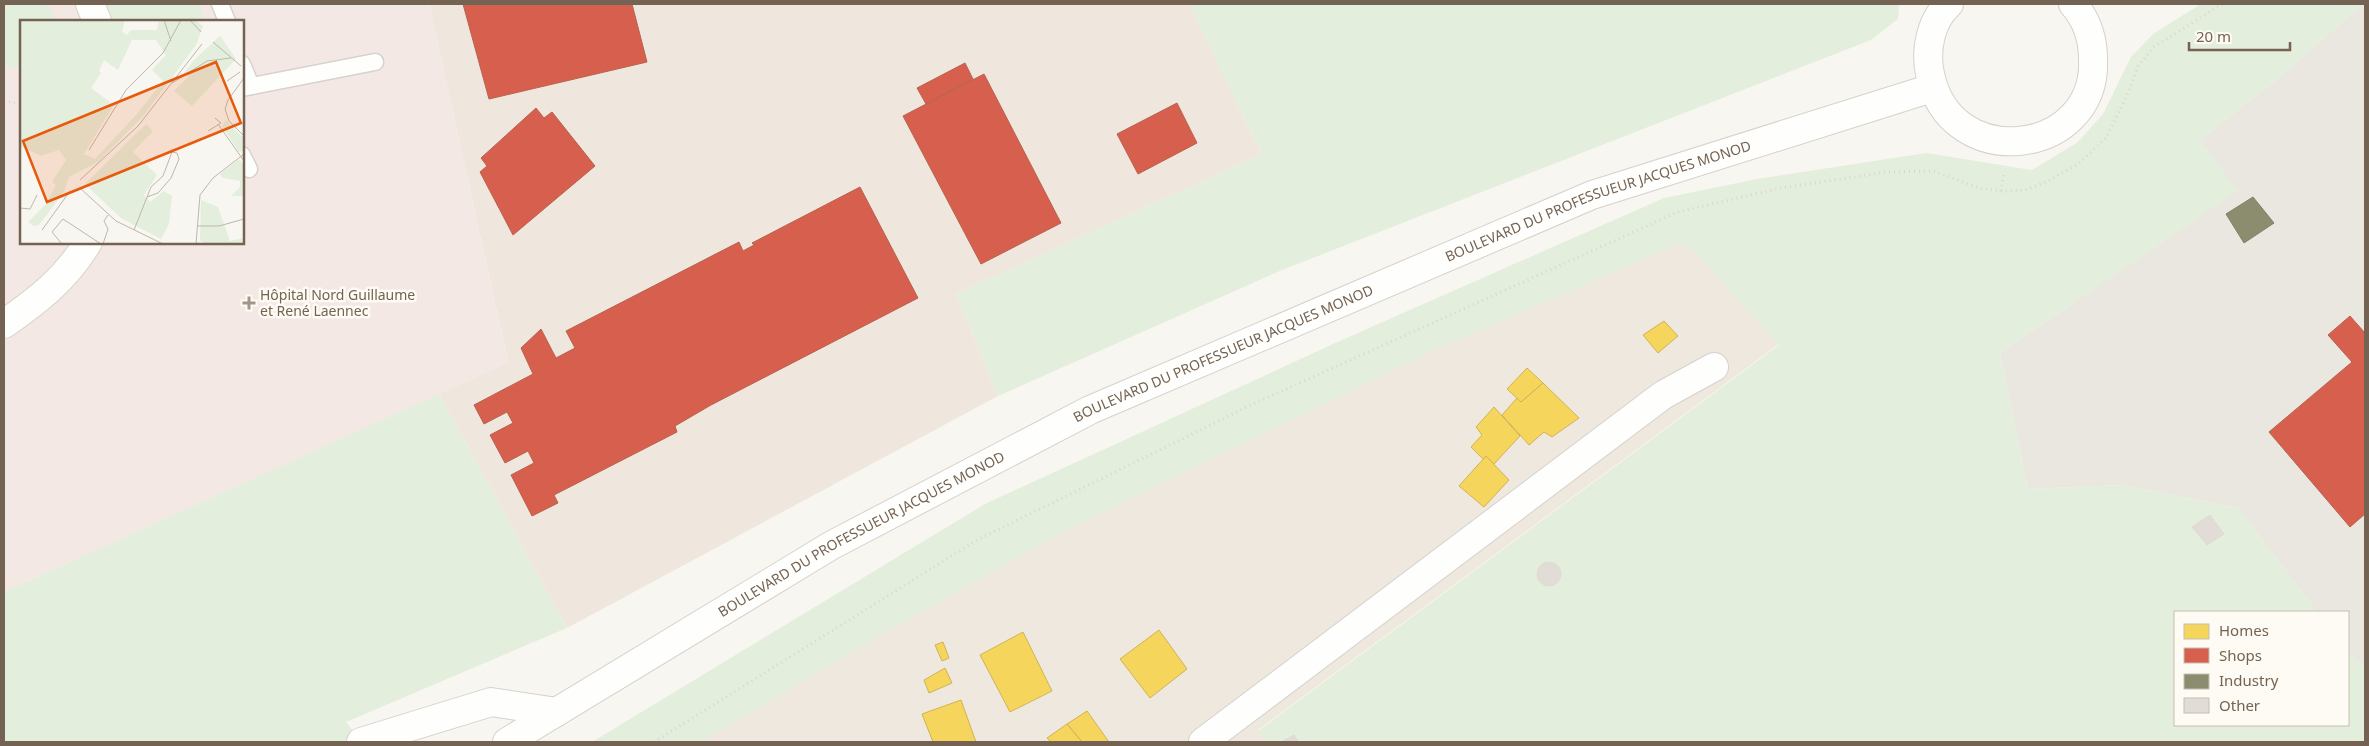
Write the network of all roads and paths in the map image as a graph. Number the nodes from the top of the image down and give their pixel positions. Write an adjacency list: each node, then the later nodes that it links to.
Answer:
1 (90, 4): 6 (main road)
2 (220, 4): 7 (lane)
3 (1948, 4): 11 (main road)
4 (2222, 4): 20 (path)
5 (2085, 8): 11 (main road)
6 (97, 20)
7 (227, 20)
8 (375, 62): 10 (lane)
9 (244, 73): 10 (lane)
10 (247, 87)
11 (1932, 88): 17 (main road, BOULEVARD DU PROFESSUEUR JACQUES MONOD)
12 (4, 101): 13 (path)
13 (20, 104)
14 (87, 244): 15 (main road)
15 (4, 324)
16 (1714, 367): 21 (main road)
17 (557, 712): 18 (main road); 19 (main road, BOULEVARD DU PROFESSUEUR JACQUES MONOD)
18 (361, 742)
19 (507, 742)
20 (654, 742)
21 (1204, 742)

